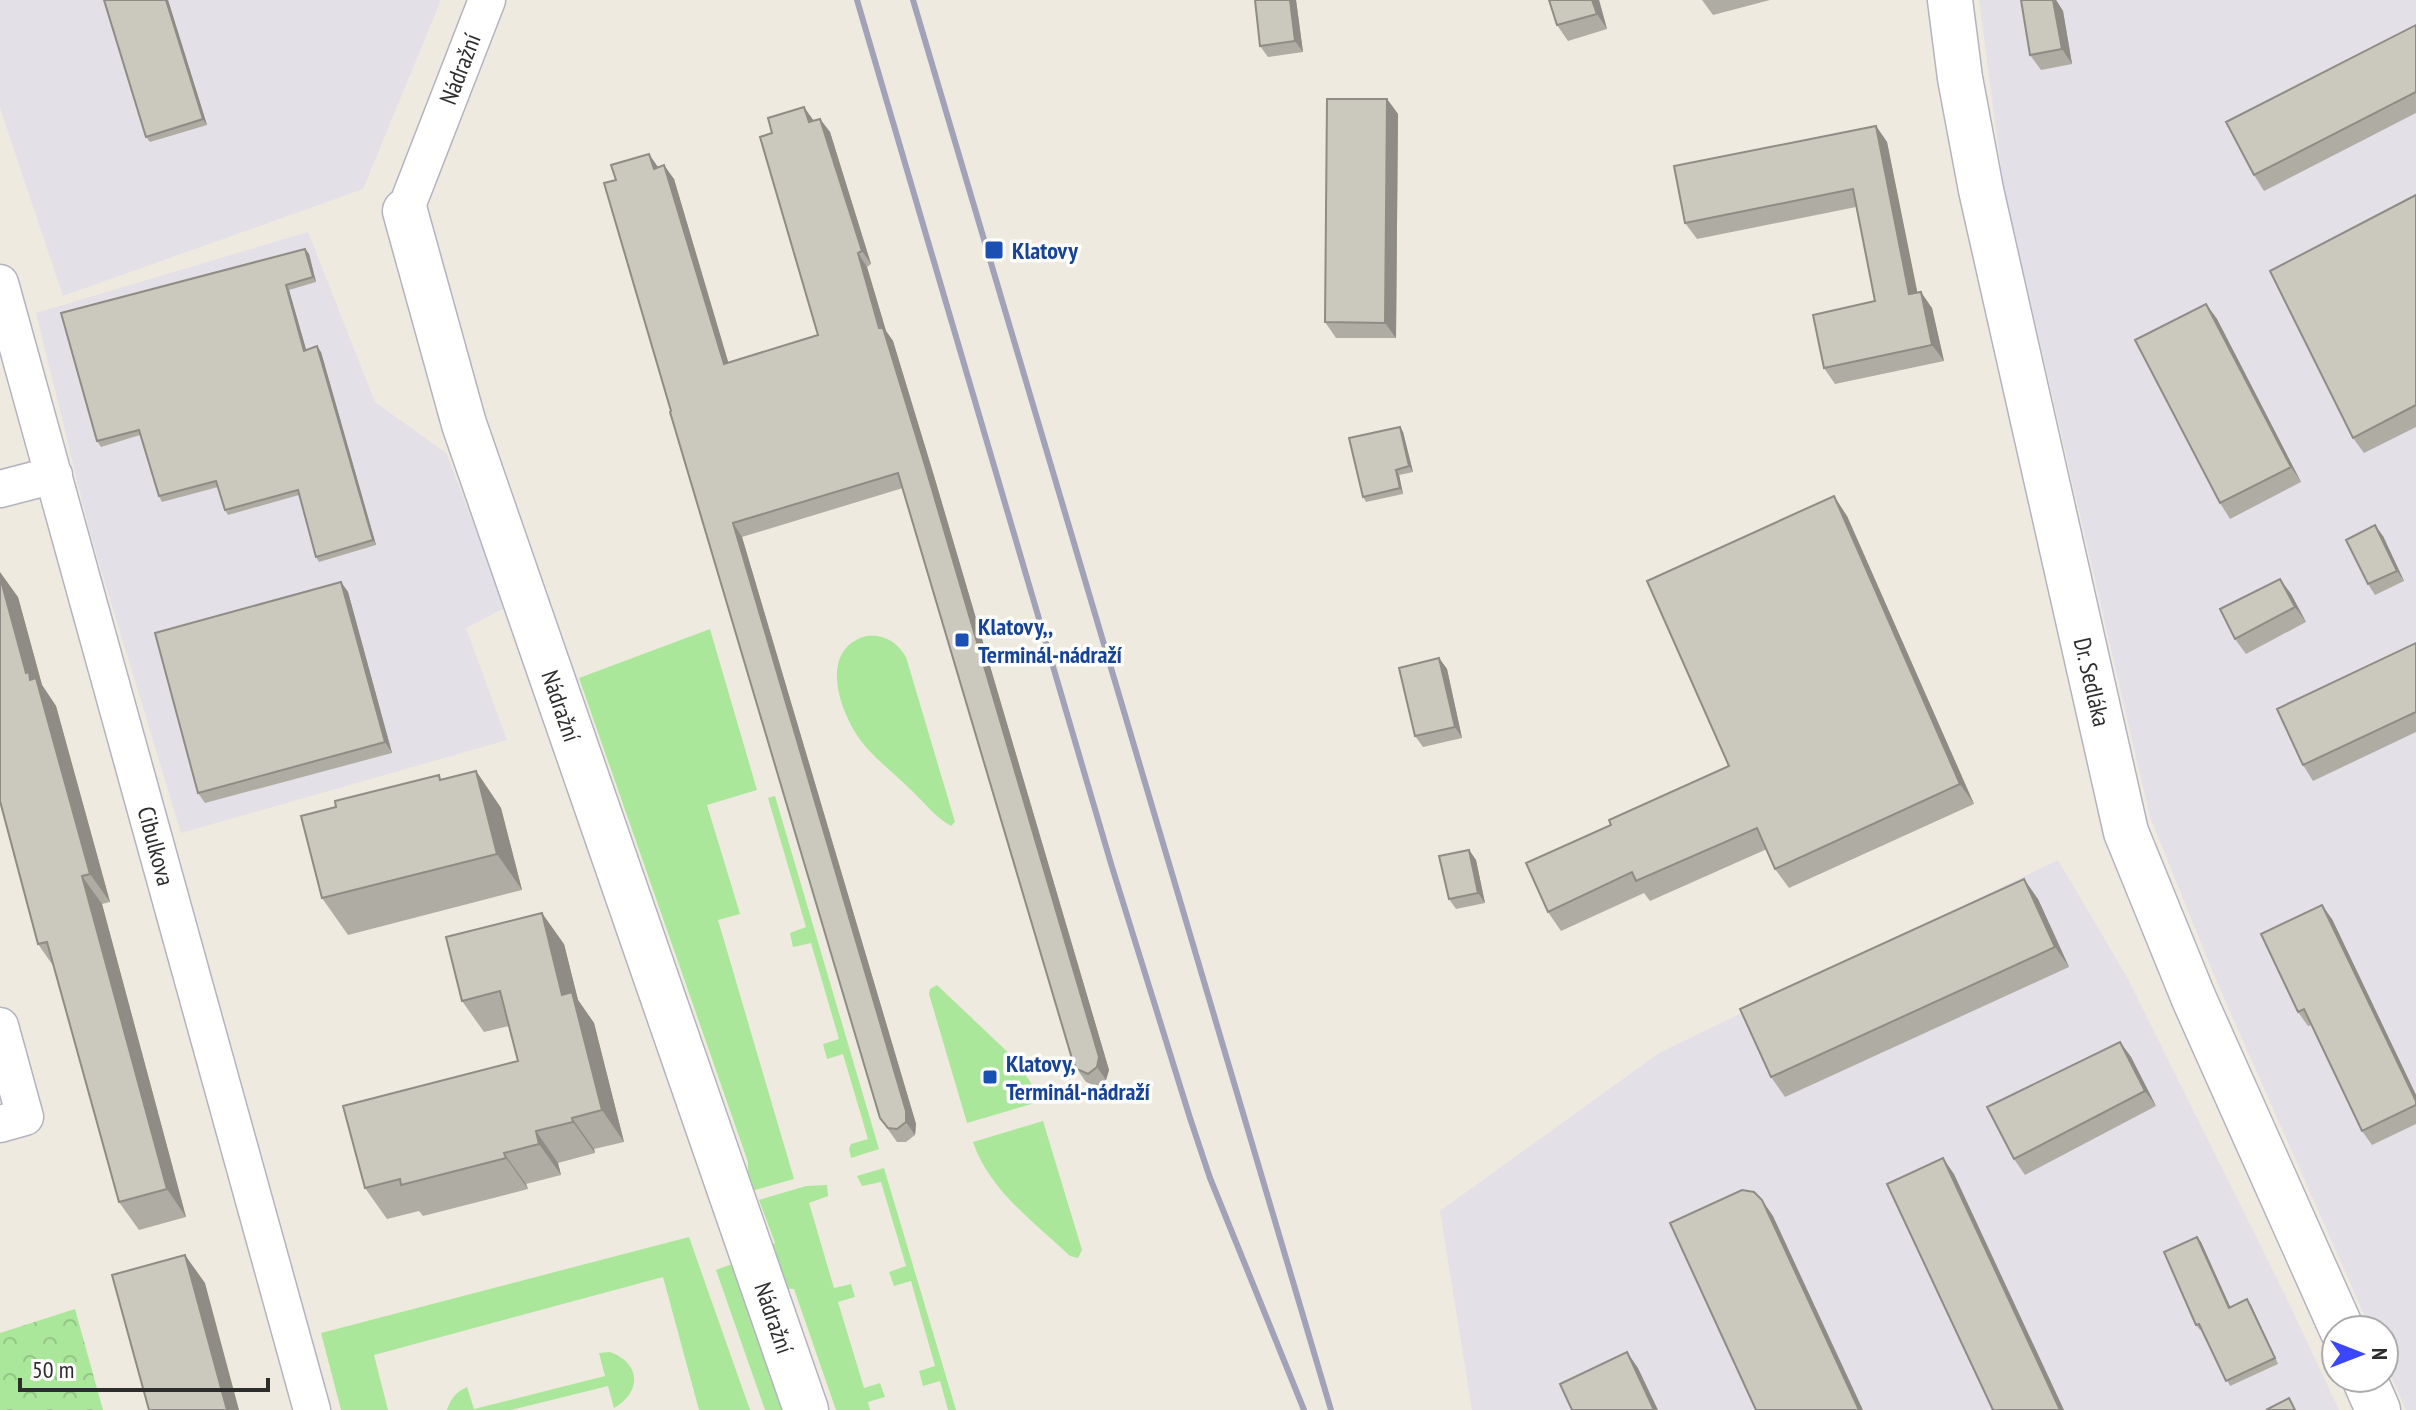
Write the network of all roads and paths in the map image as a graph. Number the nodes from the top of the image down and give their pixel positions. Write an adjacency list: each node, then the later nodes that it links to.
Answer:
1 (487, 0): 3 (street, Nádražní)
2 (1950, 0): 9 (street, Dr. Sedláka)
3 (405, 211): 11 (street, Nádražní)
4 (0, 283): 5 (street, Cibulkova)
5 (54, 475): 6 (street); 10 (street, Cibulkova)
6 (0, 489)
7 (0, 1026): 8 (street)
8 (0, 1124)
9 (2335, 1314)
10 (312, 1410)
11 (806, 1410)

